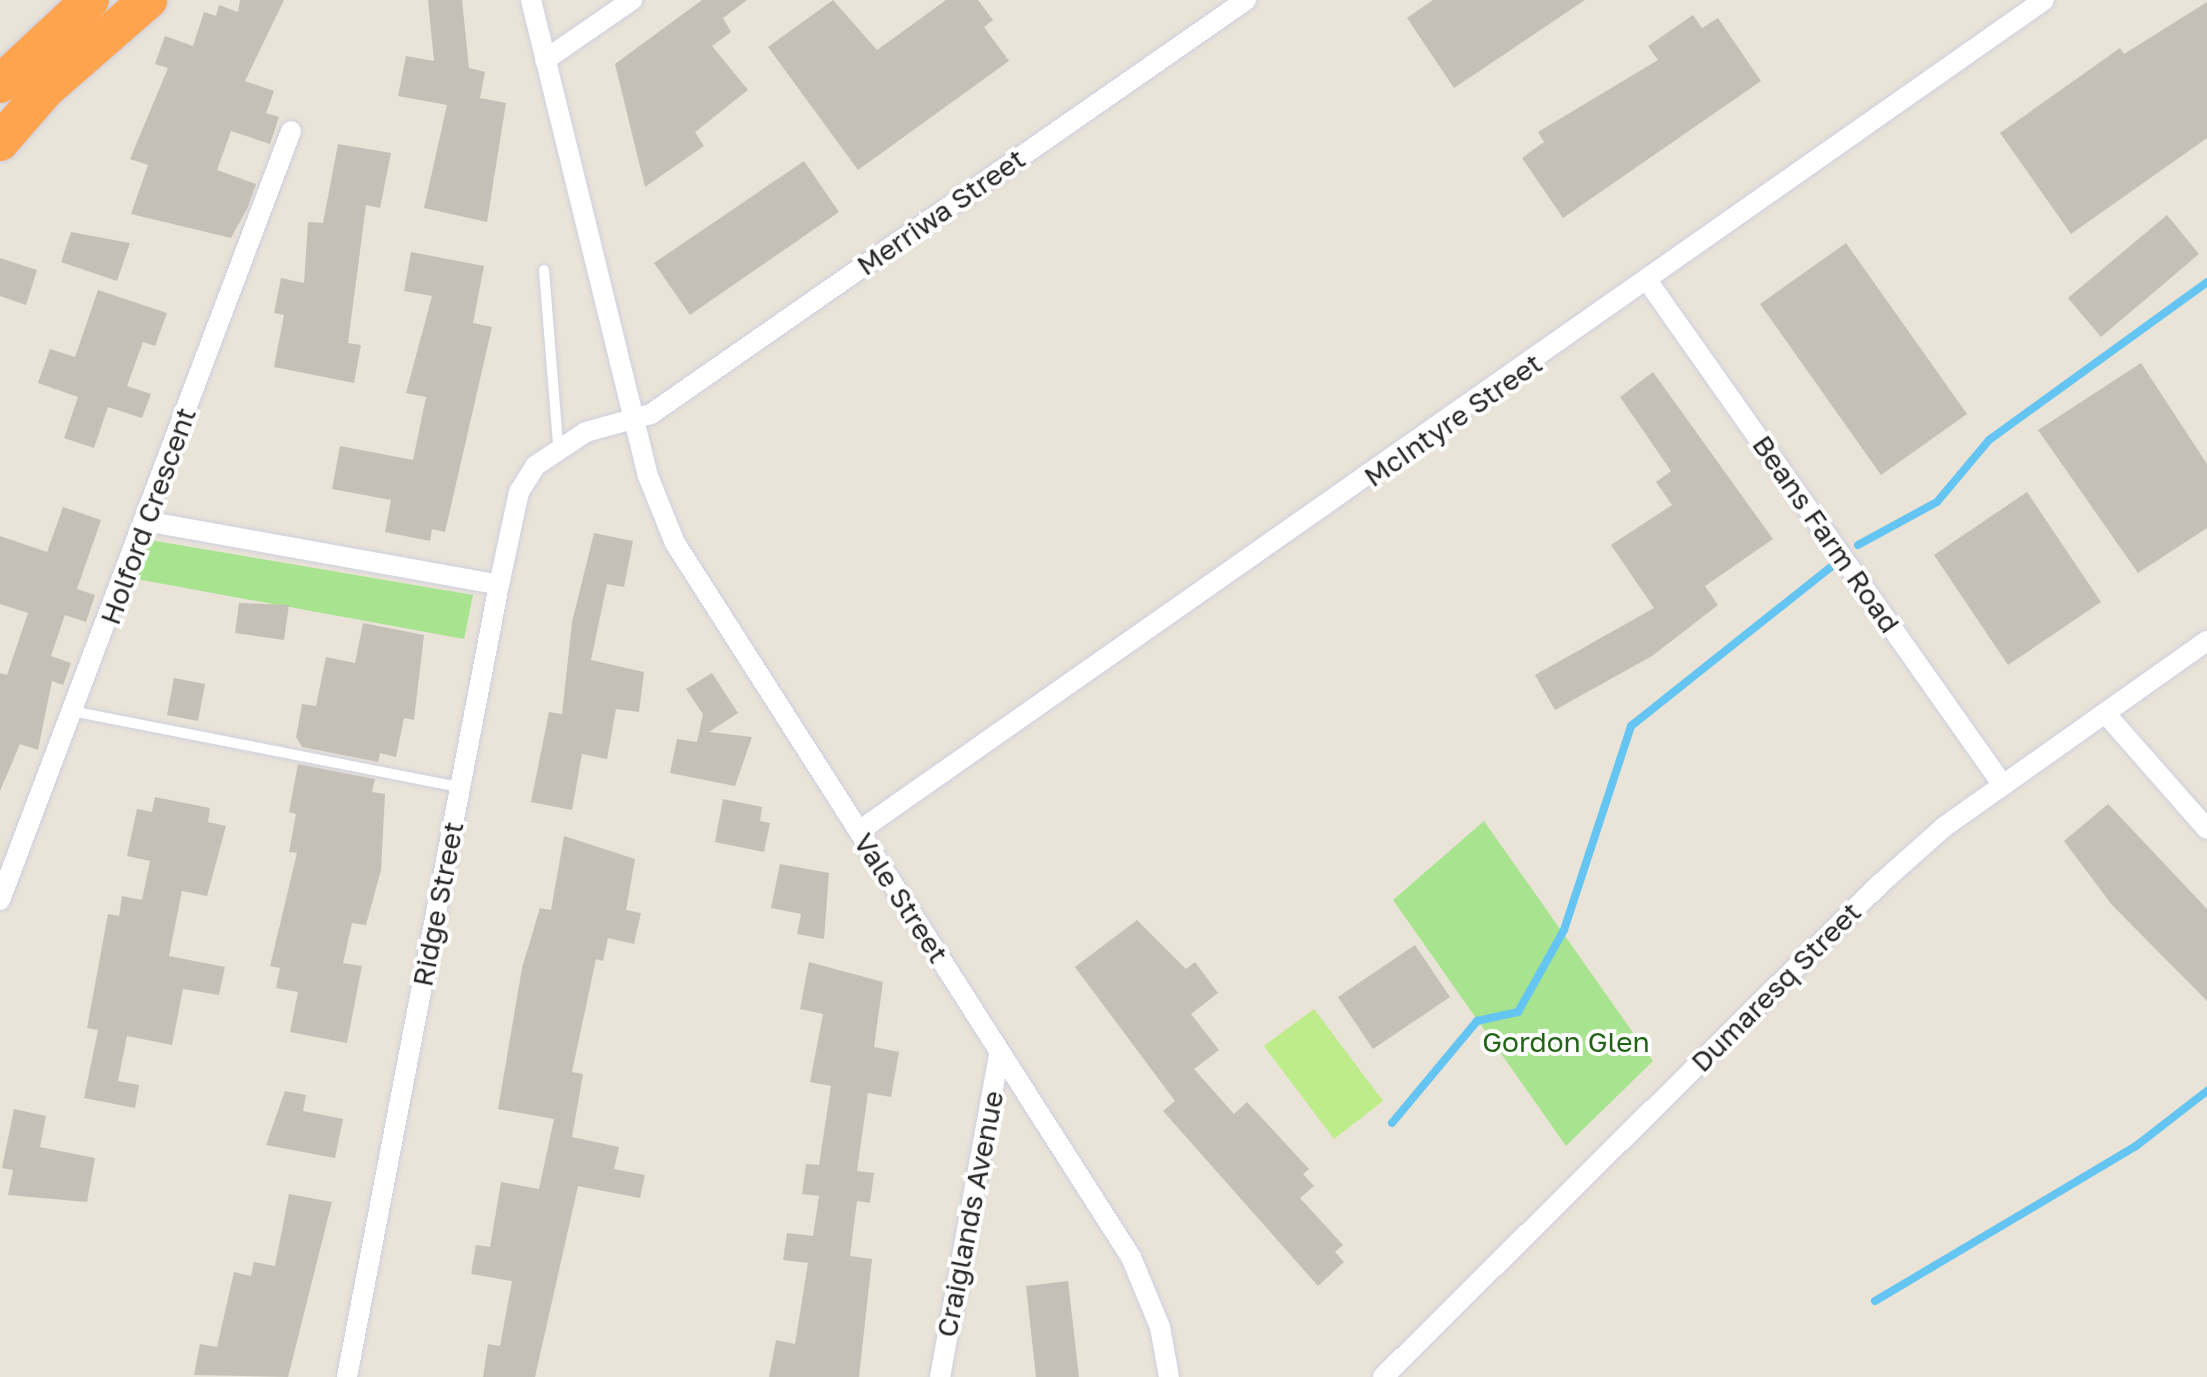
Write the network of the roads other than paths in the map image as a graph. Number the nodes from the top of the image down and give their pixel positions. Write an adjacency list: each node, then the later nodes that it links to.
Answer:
1 (86, 0): 9 (highway)
2 (148, 0): 10 (highway)
3 (174, 0): 10 (highway)
4 (531, 0): 8 (street)
5 (632, 0): 8 (street)
6 (1246, 0): 15 (street, Merriwa Street)
7 (2045, 1): 14 (street, McIntyre Street)
8 (545, 60): 15 (street)
9 (4, 75)
10 (45, 90): 12 (highway)
11 (291, 131): 17 (street, Holford Crescent)
12 (0, 142)
13 (544, 270): 16 (lane)
14 (1649, 283): 22 (street, Beans Farm Road); 25 (street, McIntyre Street)
15 (633, 418): 16 (street); 25 (street, Vale Street)
16 (558, 445): 18 (street, Ridge Street)
17 (145, 522): 18 (street); 20 (street, Holford Crescent)
18 (499, 585): 23 (street, Ridge Street)
19 (2207, 641): 21 (street, Dumaresq Street)
20 (77, 712): 23 (lane); 26 (street, Holford Crescent)
21 (2105, 713): 22 (street, Dumaresq Street); 24 (street)
22 (2002, 784): 31 (street, Dumaresq Street)
23 (460, 787): 28 (street, Ridge Street)
24 (2207, 829)
25 (858, 831): 27 (street, Vale Street)
26 (0, 900)
27 (1000, 1051): 29 (street, Craiglands Avenue); 30 (street, Vale Street)
28 (348, 1377)
29 (940, 1377)
30 (1169, 1377)
31 (1382, 1377)

